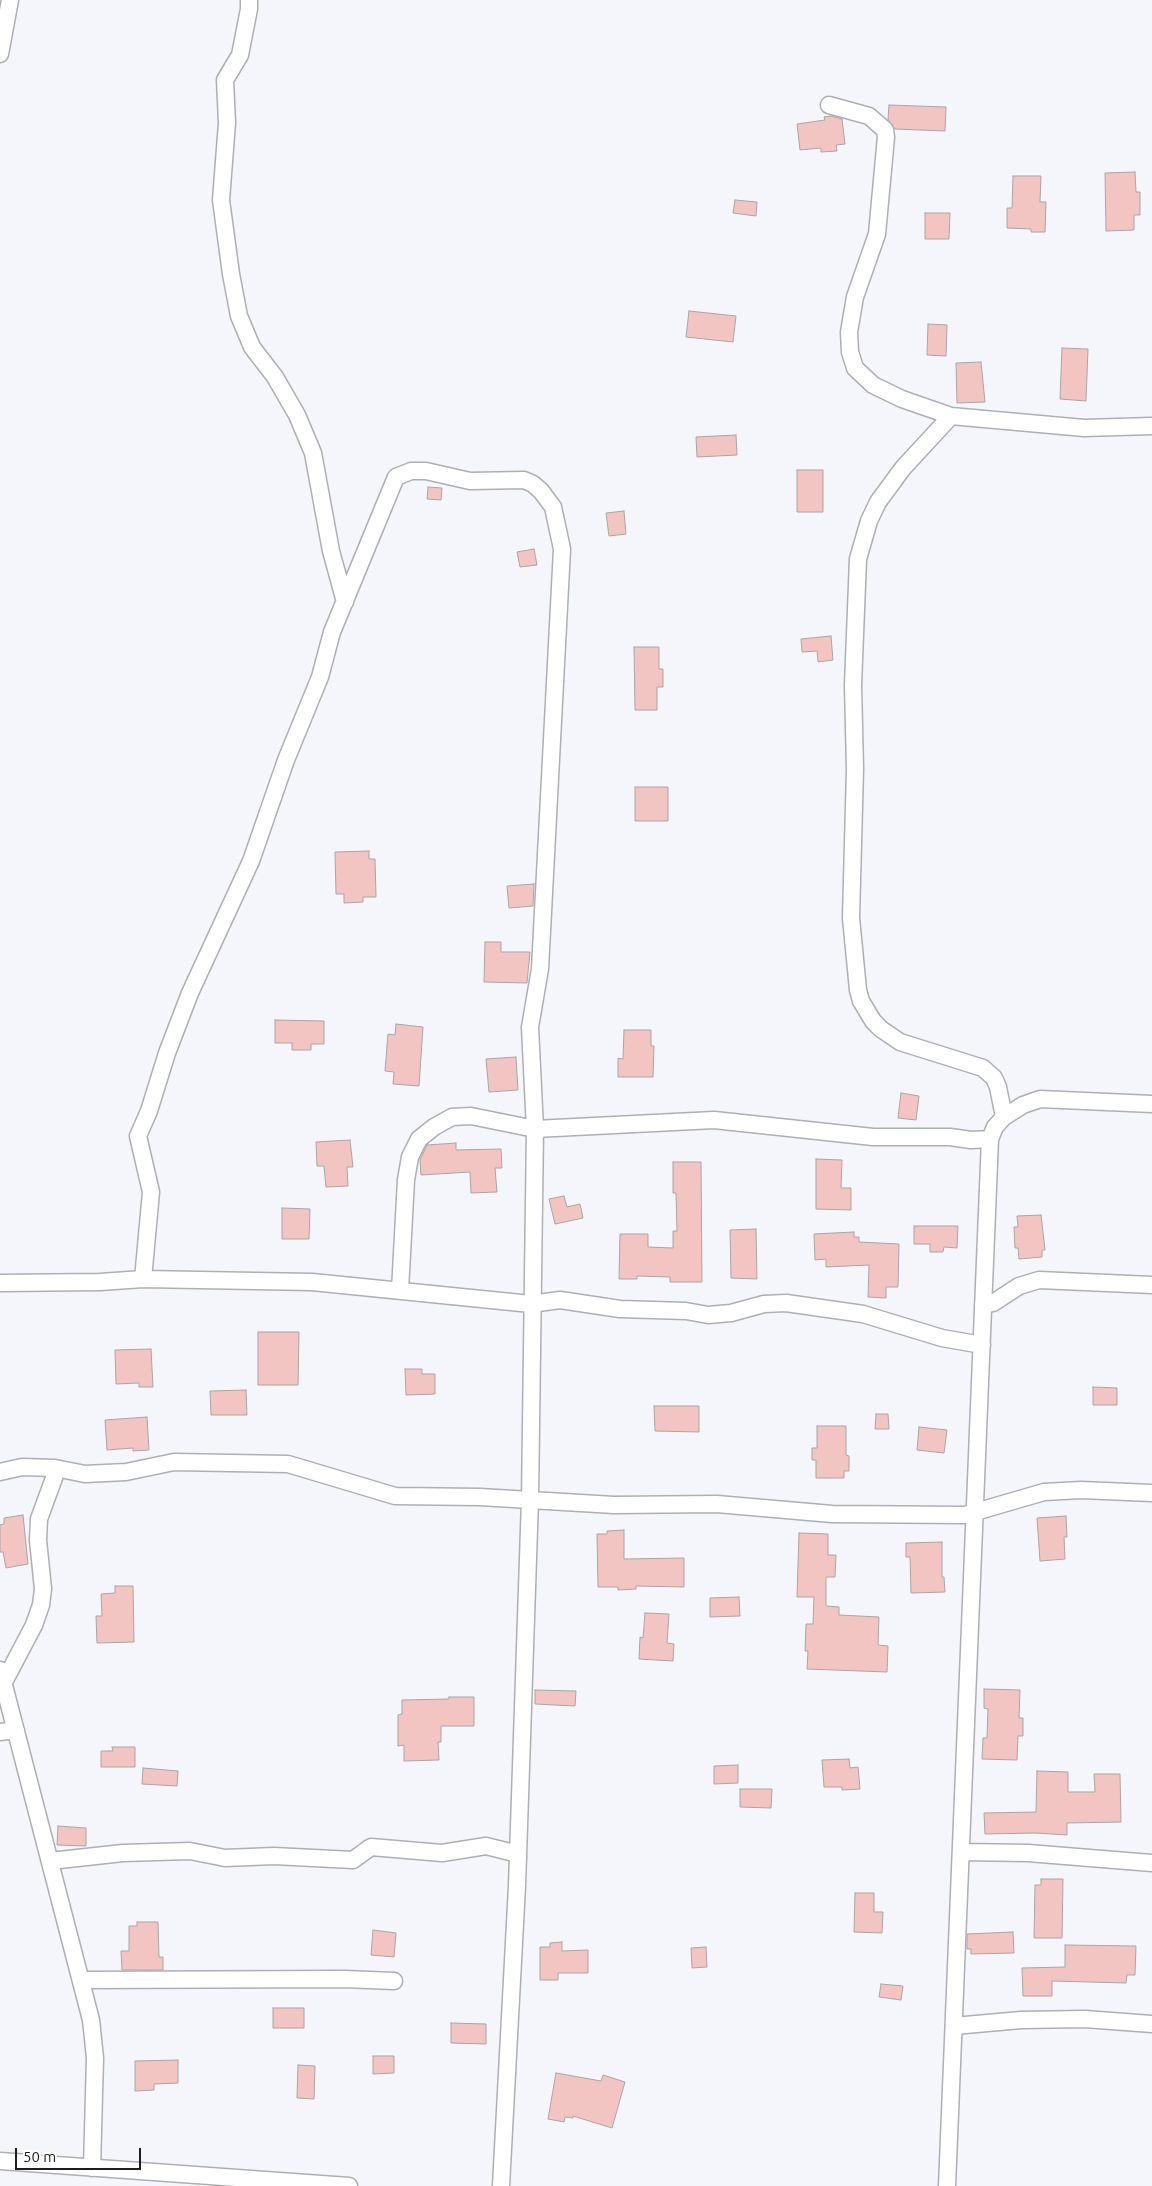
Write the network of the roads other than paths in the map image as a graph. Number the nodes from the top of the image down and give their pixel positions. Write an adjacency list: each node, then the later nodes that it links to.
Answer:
1 (10, 0): 3 (street)
2 (249, 0): 7 (street)
3 (0, 54)
4 (830, 105): 5 (street)
5 (951, 416): 6 (street); 9 (street)
6 (1152, 426)
7 (345, 602): 10 (street); 12 (street)
8 (1152, 1104): 9 (street)
9 (1004, 1117): 11 (street)
10 (535, 1129): 11 (street); 15 (street); 16 (street)
11 (990, 1139): 17 (street)
12 (143, 1279): 13 (street); 15 (street)
13 (0, 1283)
14 (1152, 1285): 17 (street)
15 (400, 1290): 16 (street)
16 (531, 1304): 18 (street); 22 (street)
17 (983, 1305): 18 (street)
18 (982, 1345): 23 (street)
19 (56, 1468): 20 (street); 22 (street); 24 (street)
20 (0, 1472)
21 (1152, 1493): 23 (street)
22 (530, 1499): 23 (street); 27 (street)
23 (975, 1513): 26 (street)
24 (2, 1676): 25 (street)
25 (8, 1731): 28 (street)
26 (961, 1852): 29 (street); 33 (street)
27 (518, 1854): 28 (street); 37 (street)
28 (50, 1861): 30 (street)
29 (1152, 1863)
30 (81, 1980): 31 (street); 35 (street)
31 (394, 1981)
32 (1152, 2024): 33 (street)
33 (954, 2026): 38 (street)
34 (0, 2161): 35 (street)
35 (92, 2168): 36 (street)
36 (349, 2186)
37 (501, 2186)
38 (947, 2186)

